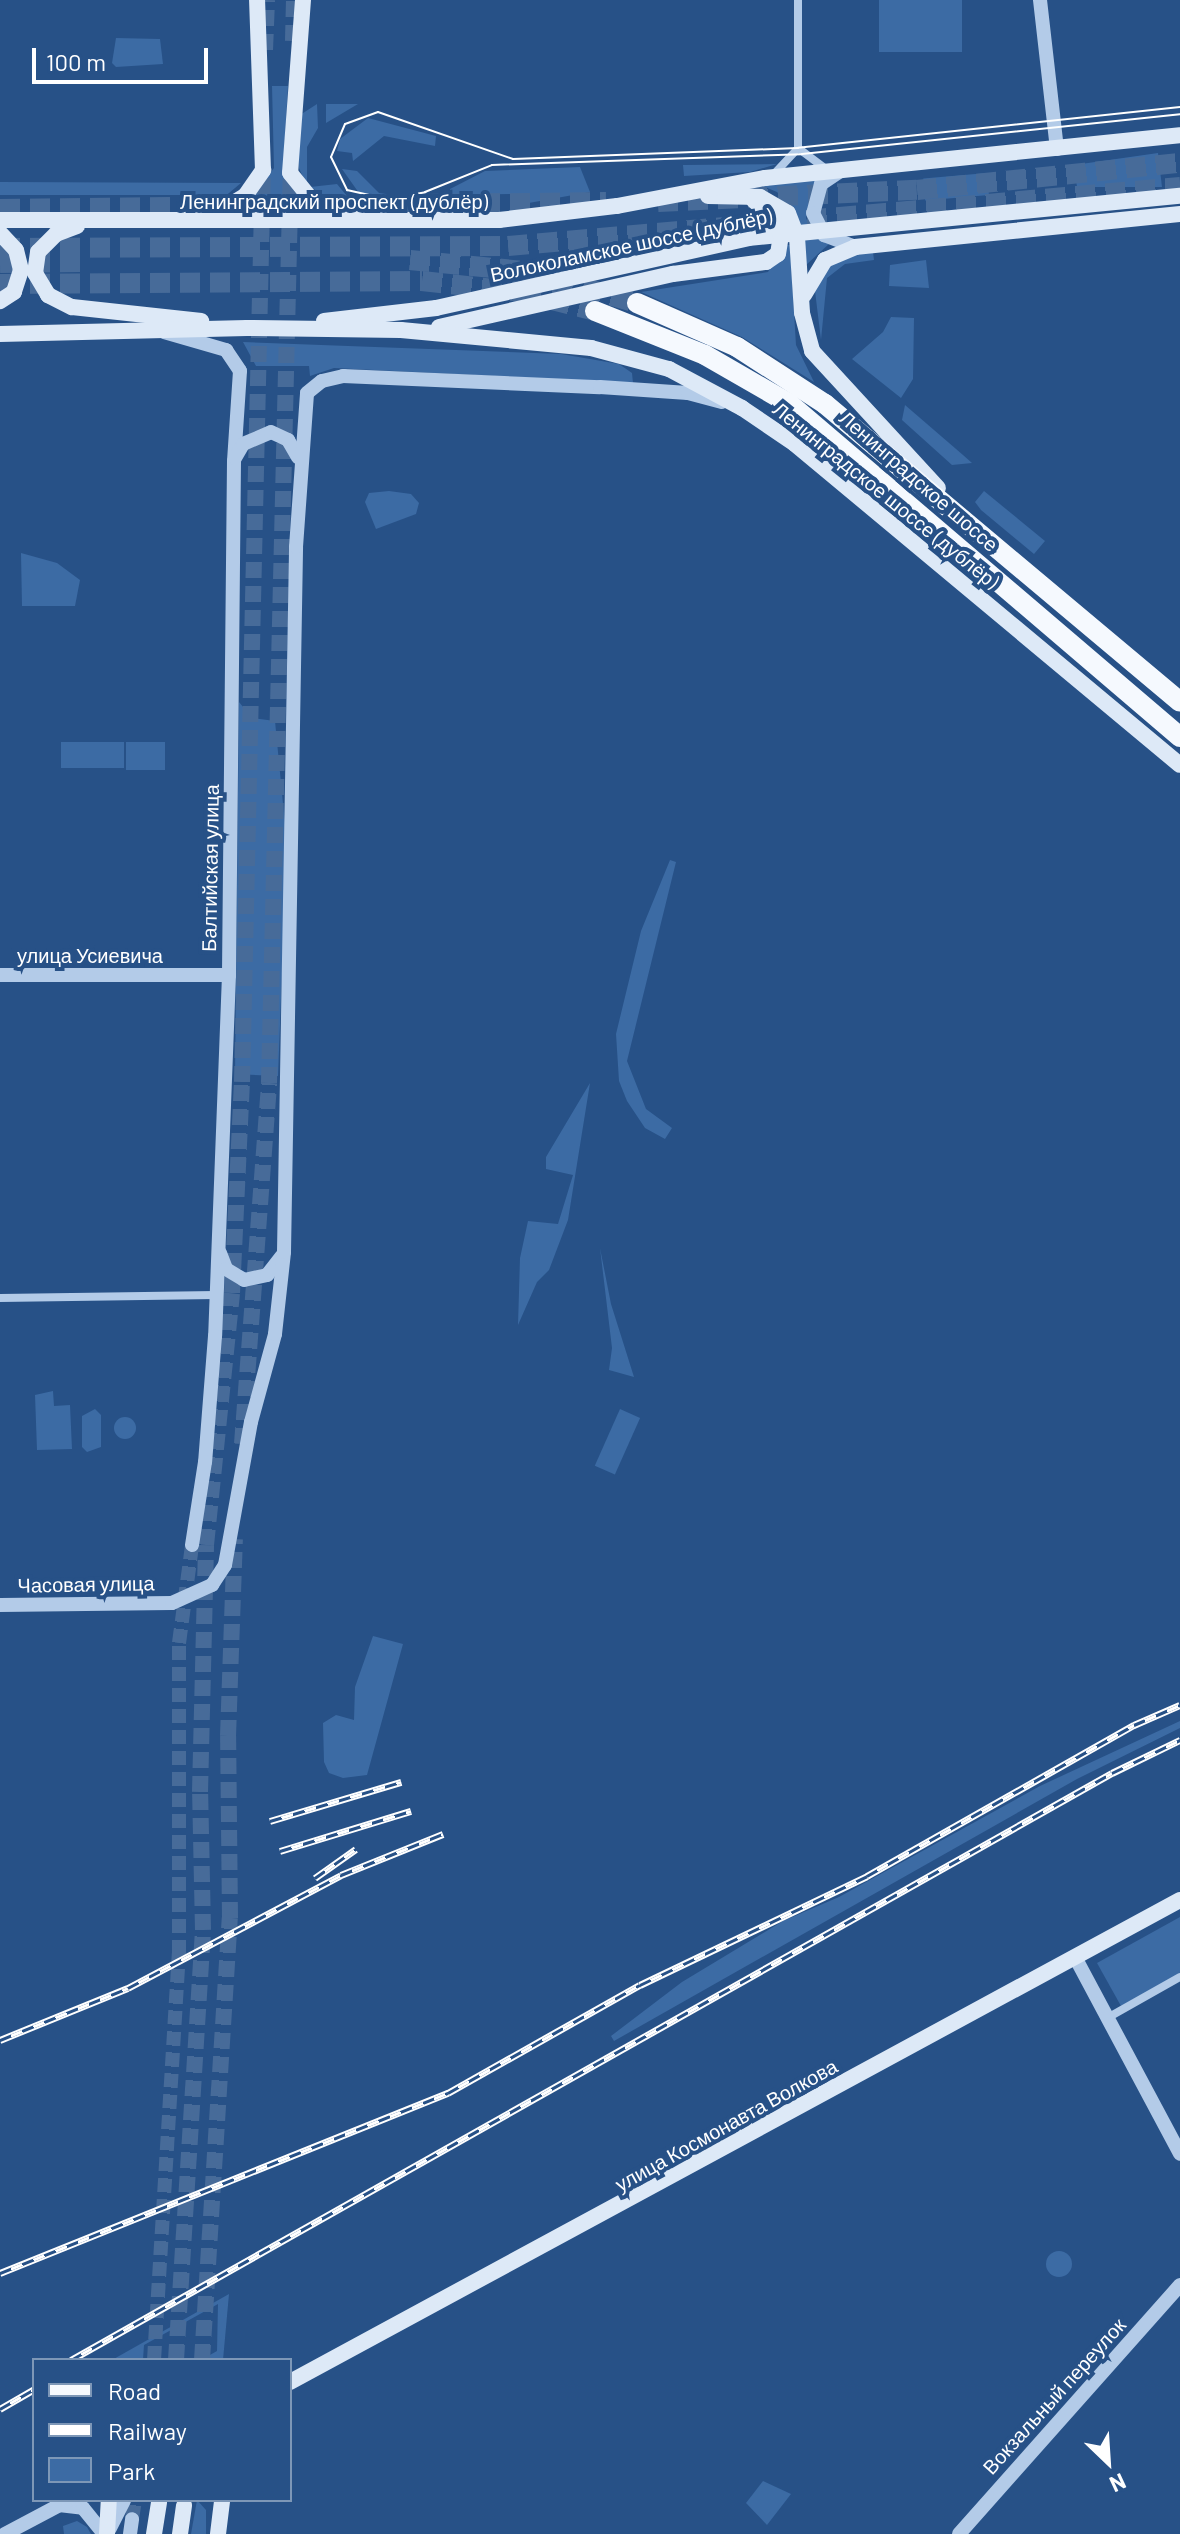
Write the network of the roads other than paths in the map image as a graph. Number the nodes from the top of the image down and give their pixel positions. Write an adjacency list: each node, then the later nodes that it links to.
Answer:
1 (257, 0): 17 (main road)
2 (303, 0): 18 (main road)
3 (798, 0): 6 (street)
4 (1040, 0): 7 (street)
5 (1180, 135): 7 (main road, Волоколамское шоссе (дублёр))
6 (798, 148): 9 (street); 10 (street)
7 (1057, 149): 8 (main road, Волоколамское шоссе (дублёр))
8 (851, 169): 9 (main road, Волоколамское шоссе (дублёр)); 20 (street)
9 (830, 170): 10 (main road, Волоколамское шоссе (дублёр))
10 (765, 178): 11 (main road, Волоколамское шоссе (дублёр))
11 (667, 196): 12 (main road); 18 (main road, Ленинградский проспект (дублёр))
12 (748, 196): 23 (main road); 28 (main road)
13 (1180, 196): 25 (main road, Волоколамское шоссе (дублёр))
14 (1180, 214): 20 (main road)
15 (0, 220): 16 (main road, Ленинградский проспект (дублёр))
16 (106, 222): 17 (main road, Ленинградский проспект (дублёр)); 26 (main road)
17 (198, 222): 18 (main road, Ленинградский проспект (дублёр))
18 (381, 222)
19 (0, 233): 21 (main road)
20 (855, 247): 23 (main road)
21 (0, 301)
22 (637, 303): 34 (main road, Ленинградское шоссе)
23 (802, 304): 34 (main road)
24 (595, 311): 35 (main road, Ленинградское шоссе)
25 (284, 327): 26 (main road); 28 (main road, Ленинградское шоссе (дублёр))
26 (247, 328): 27 (main road)
27 (159, 330): 29 (main road); 31 (street, Балтийская улица)
28 (401, 330): 30 (main road, Ленинградское шоссе (дублёр))
29 (0, 334)
30 (742, 408): 32 (street); 33 (main road, Ленинградское шоссе (дублёр))
31 (234, 461): 32 (street); 40 (street, Балтийская улица)
32 (300, 465): 42 (street)
33 (917, 541): 35 (main road); 38 (main road, Ленинградское шоссе (дублёр))
34 (1003, 550): 36 (main road, Ленинградское шоссе)
35 (1024, 604): 37 (main road, Ленинградское шоссе)
36 (1180, 702)
37 (1180, 737)
38 (1180, 765)
39 (0, 975): 40 (street, улица Усиевича)
40 (229, 975): 41 (street, Балтийская улица)
41 (218, 1244): 42 (street); 43 (street, Балтийская улица)
42 (284, 1252): 46 (street, Часовая улица)
43 (216, 1295): 44 (street); 45 (street, Балтийская улица)
44 (0, 1298)
45 (192, 1545)
46 (0, 1605)
47 (1180, 1900): 48 (main road, улица Космонавта Волкова)
48 (1075, 1957): 50 (street); 53 (main road, улица Космонавта Волкова)
49 (1180, 1977): 50 (street)
50 (1109, 2017): 51 (street)
51 (1180, 2154)
52 (1180, 2285): 62 (street, Вокзальный переулок)
53 (292, 2381)
54 (109, 2502): 64 (main road)
55 (123, 2502): 64 (street)
56 (159, 2502): 65 (main road)
57 (211, 2502): 61 (street)
58 (222, 2502): 61 (main road)
59 (64, 2503): 63 (street); 64 (street)
60 (184, 2505): 66 (main road)
61 (218, 2531)
62 (964, 2532)
63 (5, 2534)
64 (107, 2534)
65 (154, 2534)
66 (180, 2534)

